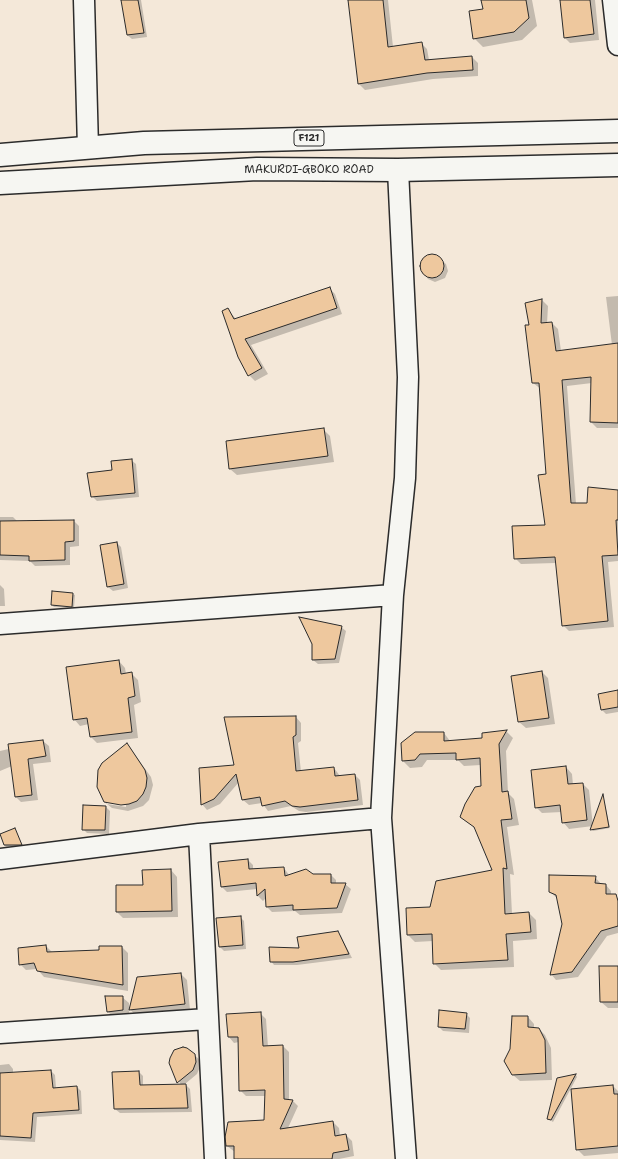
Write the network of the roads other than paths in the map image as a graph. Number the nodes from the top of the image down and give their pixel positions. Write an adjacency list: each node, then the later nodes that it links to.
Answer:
1 (84, 0): 5 (street)
2 (613, 0): 3 (street)
3 (618, 45)
4 (618, 131): 5 (main road, F121)
5 (88, 148): 6 (main road, F121)
6 (0, 155)
7 (618, 165): 8 (main road, MAKURDI-GBOKO ROAD)
8 (398, 170): 9 (main road, MAKURDI-GBOKO ROAD); 10 (street)
9 (0, 183)
10 (393, 595): 11 (street); 12 (street)
11 (0, 624)
12 (381, 818): 13 (street); 18 (street)
13 (199, 834): 14 (street); 15 (street)
14 (0, 859)
15 (207, 1019): 16 (street); 17 (street)
16 (0, 1032)
17 (215, 1159)
18 (406, 1159)

